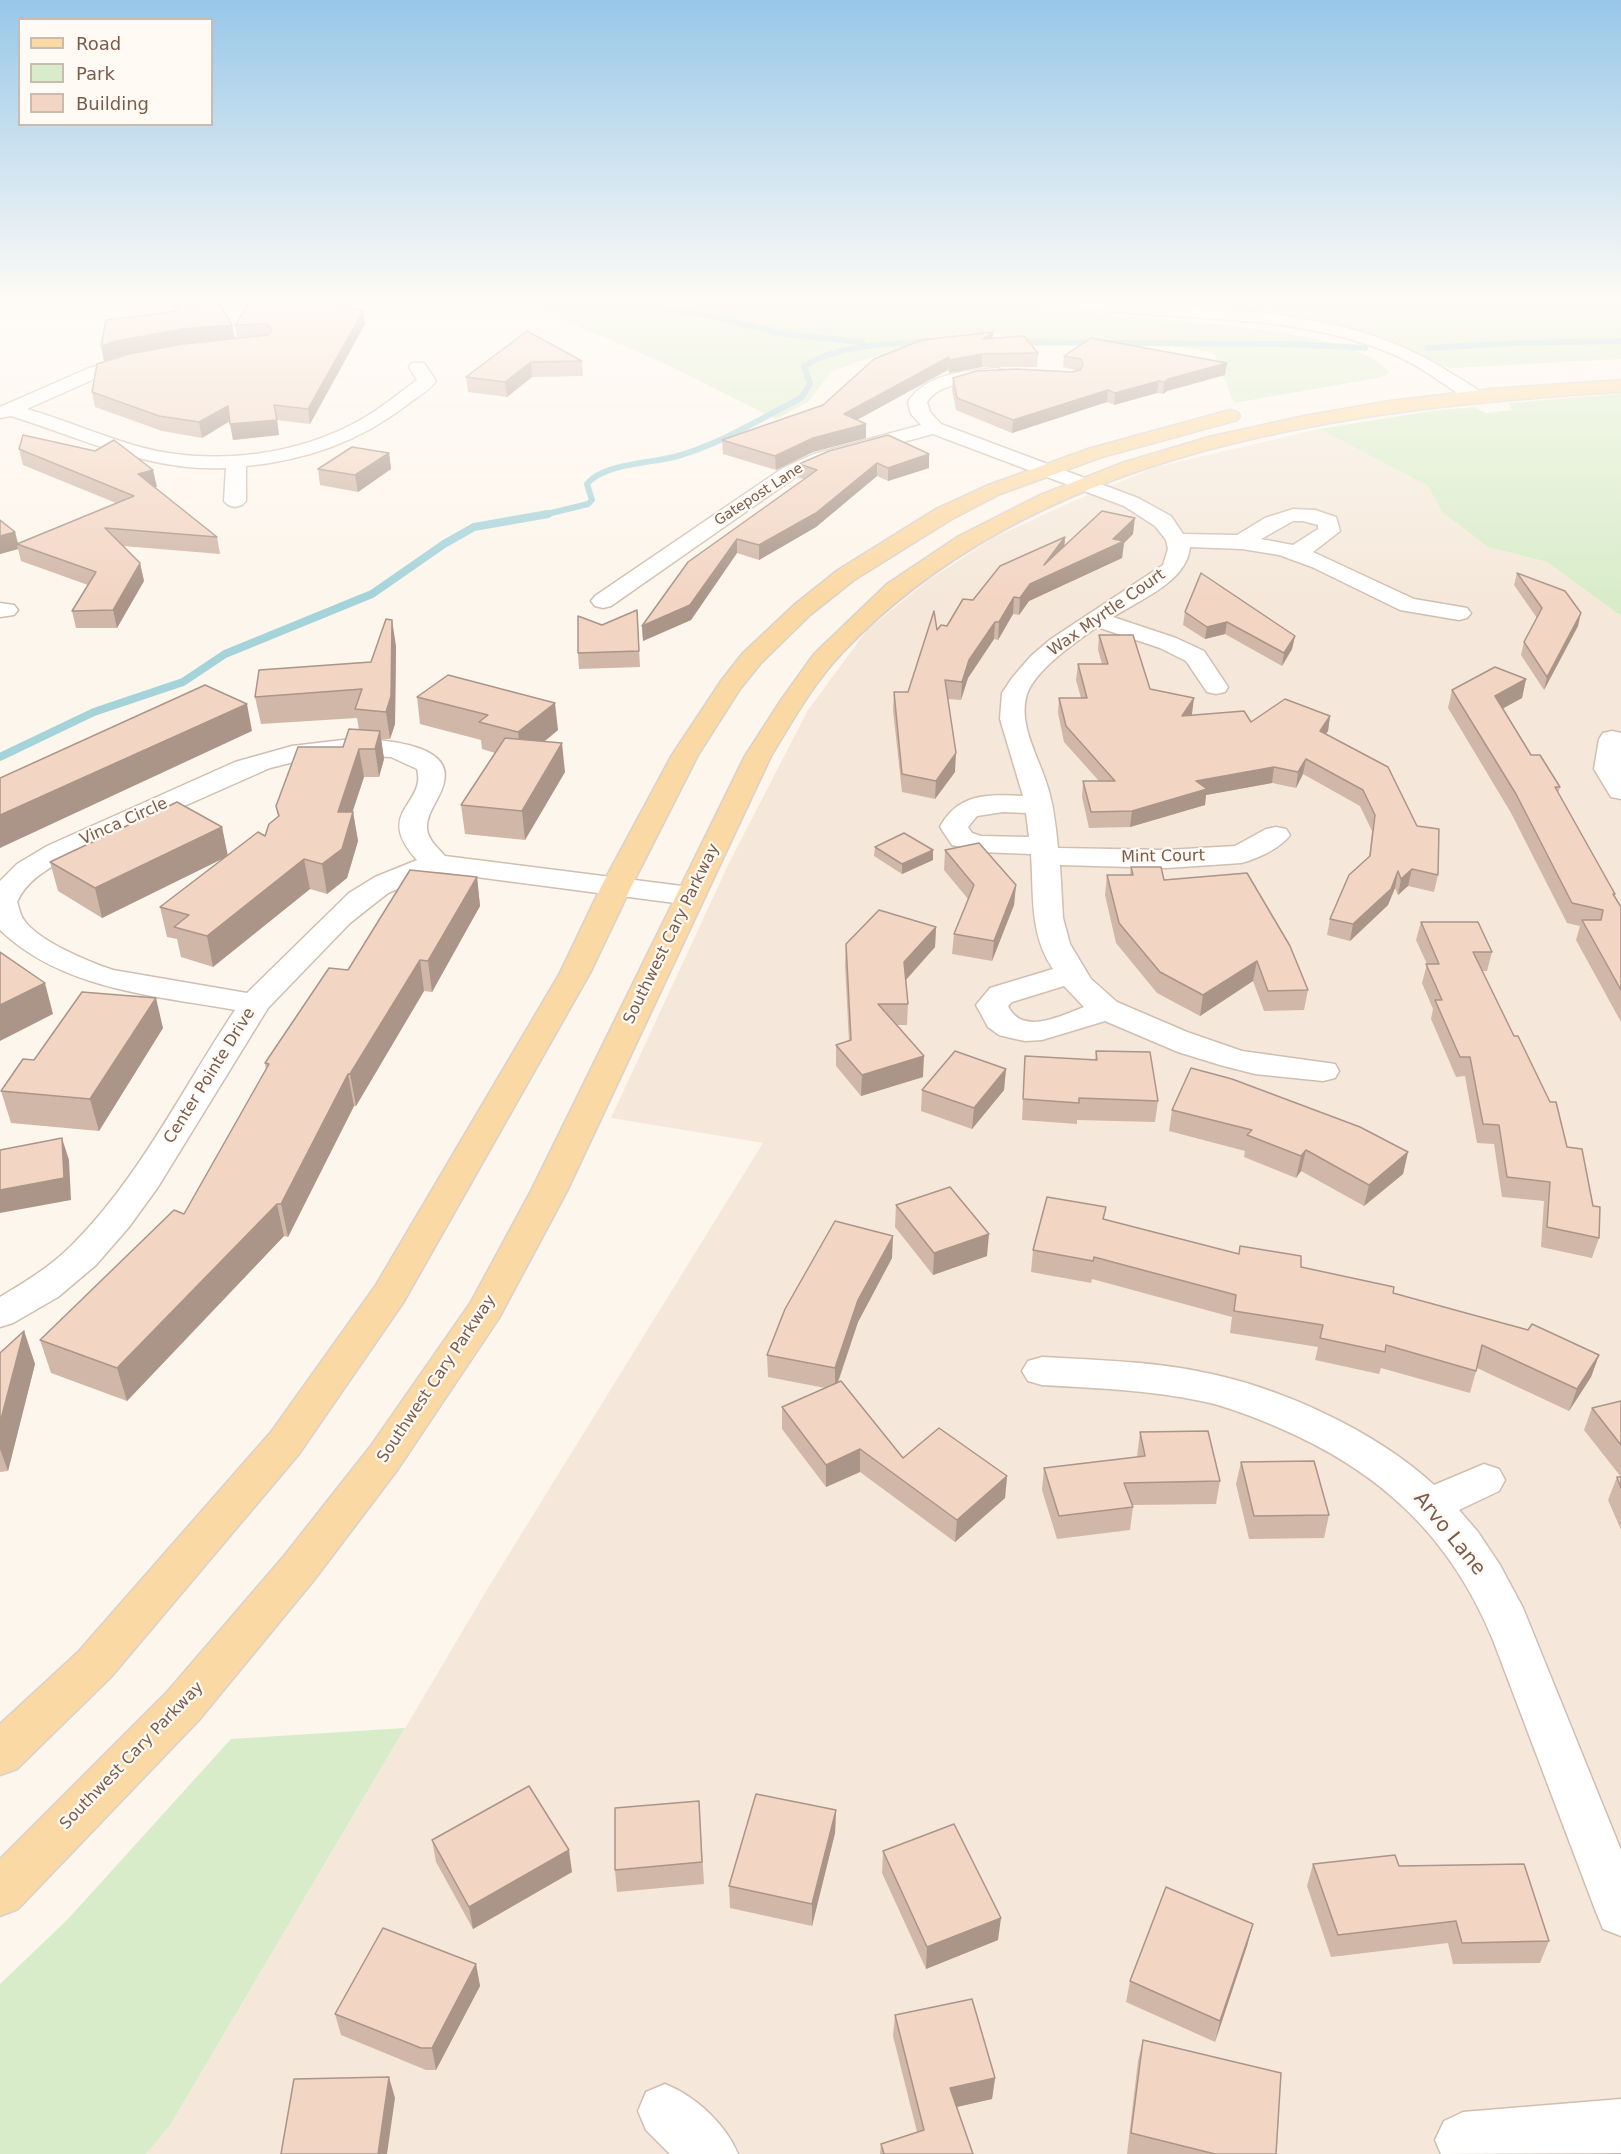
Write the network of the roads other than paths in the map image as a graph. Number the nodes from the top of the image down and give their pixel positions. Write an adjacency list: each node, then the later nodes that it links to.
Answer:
1 (36, 398): 6 (street)
2 (403, 398): 8 (street)
3 (921, 398): 7 (street)
4 (1330, 398): 9 (main road, Southwest Cary Parkway)
5 (1424, 398): 10 (main road, Southwest Cary Parkway)
6 (5, 411): 8 (street)
7 (934, 428): 9 (street); 15 (street, Gatepost Lane)
8 (236, 461): 11 (street)
9 (1048, 470): 10 (street); 25 (main road, Southwest Cary Parkway)
10 (1084, 484): 12 (street); 26 (main road, Southwest Cary Parkway)
11 (235, 501)
12 (1177, 540): 13 (street); 17 (street, Wax Myrtle Court)
13 (1242, 542): 14 (street); 14 (street)
14 (1296, 553): 16 (street)
15 (603, 601)
16 (1459, 613)
17 (1095, 619): 18 (street); 21 (street, Wax Myrtle Court)
18 (1216, 687)
19 (1612, 739): 20 (street)
20 (1621, 792)
21 (1038, 805): 23 (street, Wax Myrtle Court); 23 (street, Mint Court)
22 (1276, 835): 23 (street, Mint Court)
23 (1045, 851): 27 (street, Wax Myrtle Court)
24 (436, 863): 25 (street, Center Pointe Drive); 28 (street, Center Pointe Drive); 28 (street, Vinca Circle)
25 (618, 885): 26 (street, Center Pointe Drive); 35 (main road, Southwest Cary Parkway)
26 (690, 896): 36 (main road, Southwest Cary Parkway)
27 (1070, 974): 29 (street, Wax Myrtle Court); 29 (street)
28 (255, 1004): 31 (street, Center Pointe Drive)
29 (1107, 1010): 30 (street, Wax Myrtle Court)
30 (1323, 1071)
31 (0, 1314)
32 (1042, 1371): 34 (street, Arvo Lane)
33 (1484, 1480): 34 (street)
34 (1430, 1505): 37 (street, Arvo Lane)
35 (0, 1754)
36 (0, 1893)
37 (1621, 1912)
38 (665, 2111): 41 (street)
39 (1621, 2126): 40 (street)
40 (1463, 2140)
41 (710, 2154)

